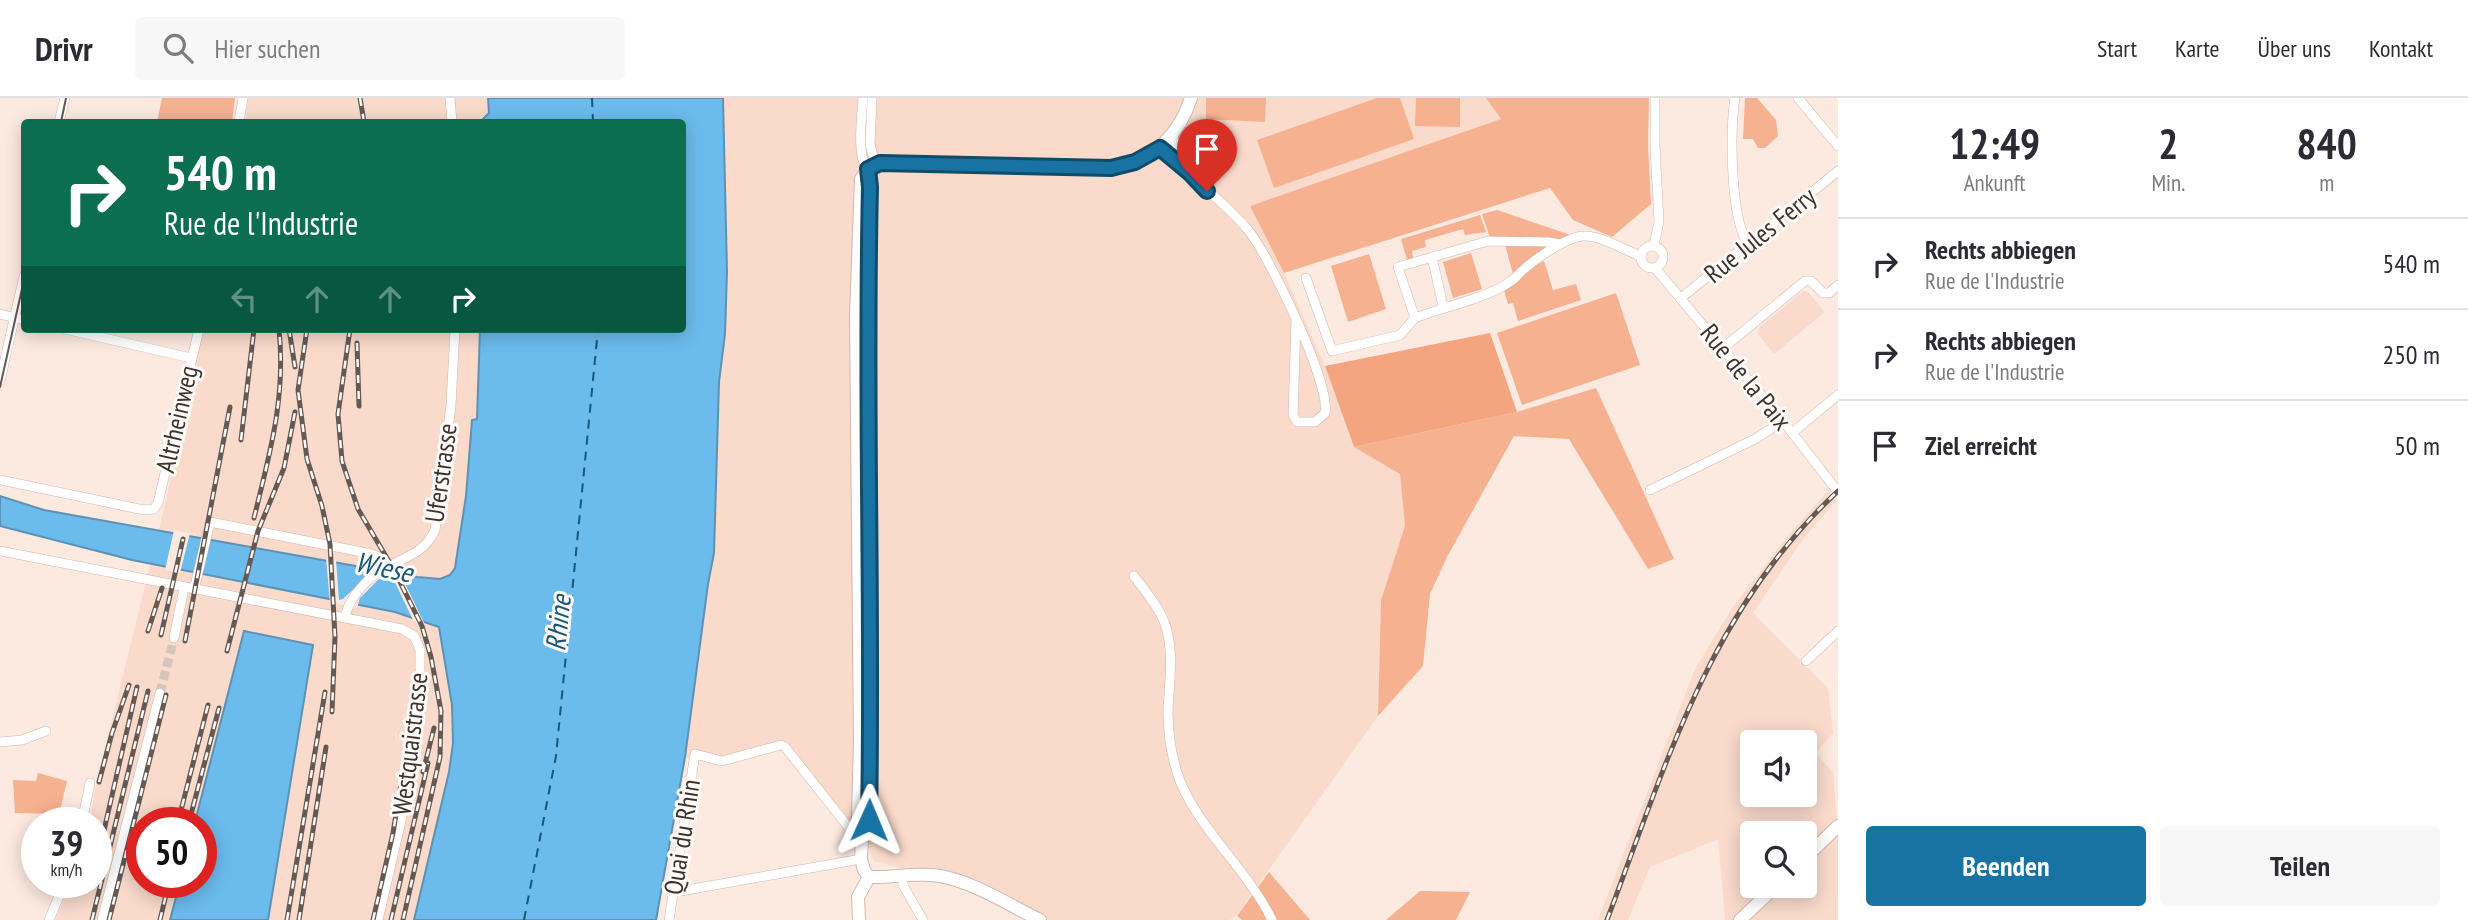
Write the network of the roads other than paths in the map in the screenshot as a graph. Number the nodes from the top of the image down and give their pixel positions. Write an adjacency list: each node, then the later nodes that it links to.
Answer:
1 (65, 98): 10 (street)
2 (243, 98): 11 (street)
3 (450, 98): 12 (street)
4 (863, 98): 16 (street)
5 (872, 98): 16 (street)
6 (1191, 98): 13 (main road)
7 (1656, 98): 21 (street)
8 (1735, 98): 20 (street)
9 (1798, 98): 14 (street)
10 (60, 119)
11 (240, 119)
12 (452, 119)
13 (1172, 136): 15 (main road); 18 (street)
14 (1838, 146)
15 (1160, 148): 16 (main road); 18 (street)
16 (874, 165): 59 (main road)
17 (1838, 171): 20 (street, Rue Jules Ferry)
18 (1190, 173): 32 (street)
19 (1560, 244): 22 (street); 23 (street); 28 (street)
20 (1748, 244): 27 (street, Rue Jules Ferry)
21 (1654, 245): 22 (street); 24 (street)
22 (1641, 256): 24 (street)
23 (1432, 257): 28 (street); 30 (street)
24 (1656, 268): 27 (street, Rue de la Paix)
25 (1306, 278): 30 (street)
26 (1838, 285): 36 (street)
27 (1681, 298): 36 (street, Rue de la Paix)
28 (1443, 306): 30 (street)
29 (0, 314): 31 (street)
30 (1415, 318)
31 (20, 319): 38 (street)
32 (1296, 321): 32 (street)
33 (82, 333): 37 (street)
34 (198, 333): 37 (street, Altrheinweg)
35 (455, 333): 46 (street, Uferstrasse)
36 (1723, 348): 40 (street, Rue de la Paix)
37 (191, 358): 42 (street, Altrheinweg)
38 (0, 381)
39 (1838, 395): 41 (street)
40 (1783, 421): 41 (street, Rue de la Paix); 44 (street)
41 (1792, 433): 43 (street, Rue de la Paix)
42 (0, 480)
43 (1835, 488)
44 (1650, 490)
45 (0, 551): 48 (street, Westquaistrasse)
46 (385, 568): 48 (street); 49 (street, Uferstrasse)
47 (1134, 576): 74 (street)
48 (189, 589): 49 (street, Westquaistrasse); 51 (street)
49 (346, 612): 69 (street, Westquaistrasse)
50 (1838, 631): 52 (street)
51 (174, 638)
52 (1806, 661)
53 (160, 693): 68 (street)
54 (46, 731): 55 (street)
55 (0, 742)
56 (90, 783): 57 (street)
57 (85, 807)
58 (1838, 826): 60 (main road)
59 (862, 838): 61 (main road); 64 (street, Quai du Rhin)
60 (1817, 846)
61 (861, 859): 63 (main road); 64 (street)
62 (901, 876): 63 (main road); 72 (street); 73 (main road)
63 (869, 877): 71 (main road)
64 (674, 890): 70 (street, Quai du Rhin)
65 (58, 898): 67 (street)
66 (1763, 898): 75 (main road)
67 (49, 920)
68 (102, 920)
69 (378, 920)
70 (669, 920)
71 (859, 920)
72 (923, 920)
73 (1040, 920)
74 (1272, 920)
75 (1740, 920)

